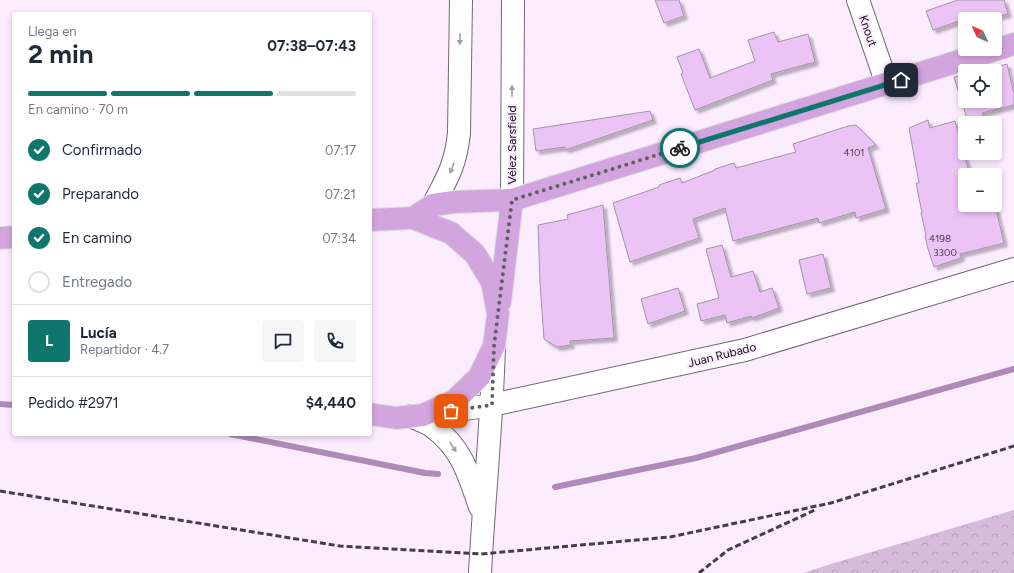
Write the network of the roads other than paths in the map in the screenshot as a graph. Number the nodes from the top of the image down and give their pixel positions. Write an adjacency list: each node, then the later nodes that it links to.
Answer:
1 (461, 0): 7 (street, one-way to 7)
2 (513, 0): 6 (street, Vélez Sarsfield, one-way to 2)
3 (858, 0): 5 (street, Knout)
4 (1014, 44): 5 (main road)
5 (887, 84): 6 (main road)
6 (512, 200): 7 (main road); 13 (main road, Vélez Sarsfield)
7 (433, 205): 8 (main road)
8 (413, 218): 9 (main road); 13 (main road)
9 (375, 221)
10 (12, 237): 11 (main road)
11 (0, 238)
12 (1014, 269): 15 (street, Juan Rubado)
13 (498, 314): 14 (main road, Vélez Sarsfield)
14 (494, 346): 15 (street); 17 (main road, Vélez Sarsfield)
15 (492, 405): 17 (street, Juan Rubado); 18 (street)
16 (372, 414): 17 (main road)
17 (417, 416): 18 (street, one-way to 18)
18 (483, 516): 19 (street)
19 (480, 573)

